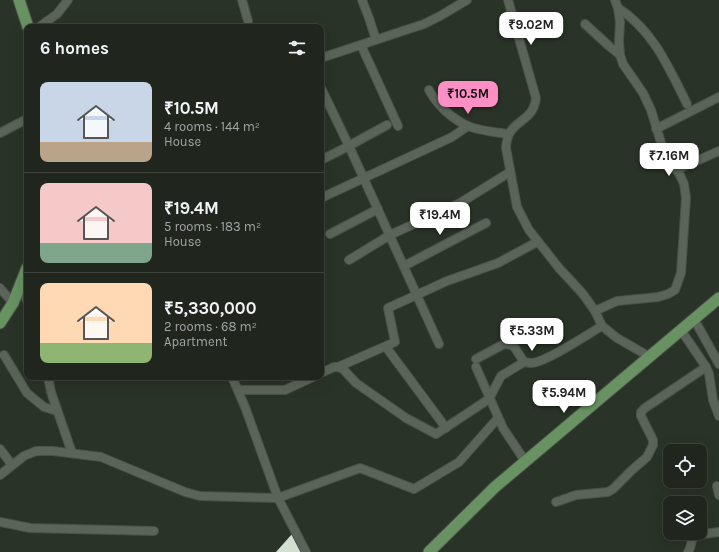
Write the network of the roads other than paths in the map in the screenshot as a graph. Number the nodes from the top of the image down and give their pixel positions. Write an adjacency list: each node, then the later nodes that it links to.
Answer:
1 (19, 0): 9 (main road)
2 (68, 0): 10 (street)
3 (242, 0): 8 (street)
4 (362, 0): 12 (street)
5 (467, 0): 12 (street)
6 (508, 0): 26 (street)
7 (616, 4): 14 (street); 19 (street)
8 (248, 20)
9 (27, 24)
10 (43, 24)
11 (585, 24): 14 (street)
12 (376, 40): 13 (street)
13 (361, 45): 15 (street); 22 (street)
14 (620, 55): 24 (street)
15 (324, 57)
16 (429, 90): 23 (street)
17 (324, 94): 27 (street)
18 (719, 97): 24 (street)
19 (687, 104)
20 (24, 121): 25 (street)
21 (388, 126): 27 (street)
22 (398, 126)
23 (468, 126): 26 (street); 32 (street)
24 (656, 129): 30 (street)
25 (0, 133)
26 (508, 134): 31 (street)
27 (350, 146): 29 (street); 32 (street)
28 (719, 151): 30 (street)
29 (324, 159)
30 (676, 170): 48 (street)
31 (510, 172): 37 (street); 38 (street)
32 (364, 178): 33 (street); 34 (street)
33 (324, 197)
34 (378, 209): 36 (street); 37 (street)
35 (486, 223): 40 (street)
36 (330, 234)
37 (390, 235): 39 (street); 40 (street)
38 (537, 242): 45 (street); 48 (street)
39 (349, 260)
40 (404, 266): 45 (street)
41 (24, 275): 42 (main road)
42 (20, 285): 44 (street); 47 (main road)
43 (0, 288): 47 (street)
44 (24, 294)
45 (417, 296): 53 (street); 54 (street)
46 (719, 298): 49 (main road)
47 (13, 304): 50 (main road)
48 (595, 311): 51 (street)
49 (694, 319): 52 (main road); 58 (street)
50 (0, 324)
51 (602, 326): 56 (street); 57 (street)
52 (681, 330): 56 (main road); 60 (street)
53 (439, 344)
54 (386, 347): 59 (street); 70 (street)
55 (4, 354): 67 (street)
56 (650, 357): 73 (main road)
57 (524, 362): 66 (street); 66 (street)
58 (719, 364)
59 (338, 367): 61 (street); 70 (street)
60 (706, 367): 68 (street); 79 (street)
61 (324, 372)
62 (49, 380): 67 (street)
63 (233, 380): 65 (street)
64 (307, 380): 65 (street)
65 (238, 390): 78 (street)
66 (489, 399): 69 (street); 70 (street)
67 (57, 411): 72 (street)
68 (719, 416)
69 (498, 418): 73 (street); 78 (street)
70 (446, 428)
71 (0, 449): 74 (street)
72 (72, 453): 74 (street); 78 (street)
73 (525, 462): 84 (main road)
74 (12, 465): 75 (street)
75 (0, 475)
76 (717, 486): 77 (street)
77 (719, 495)
78 (278, 498): 83 (street)
79 (556, 502)
80 (0, 522): 81 (street)
81 (154, 531)
82 (719, 532): 85 (street)
83 (306, 552)
84 (429, 552)
85 (688, 552)

